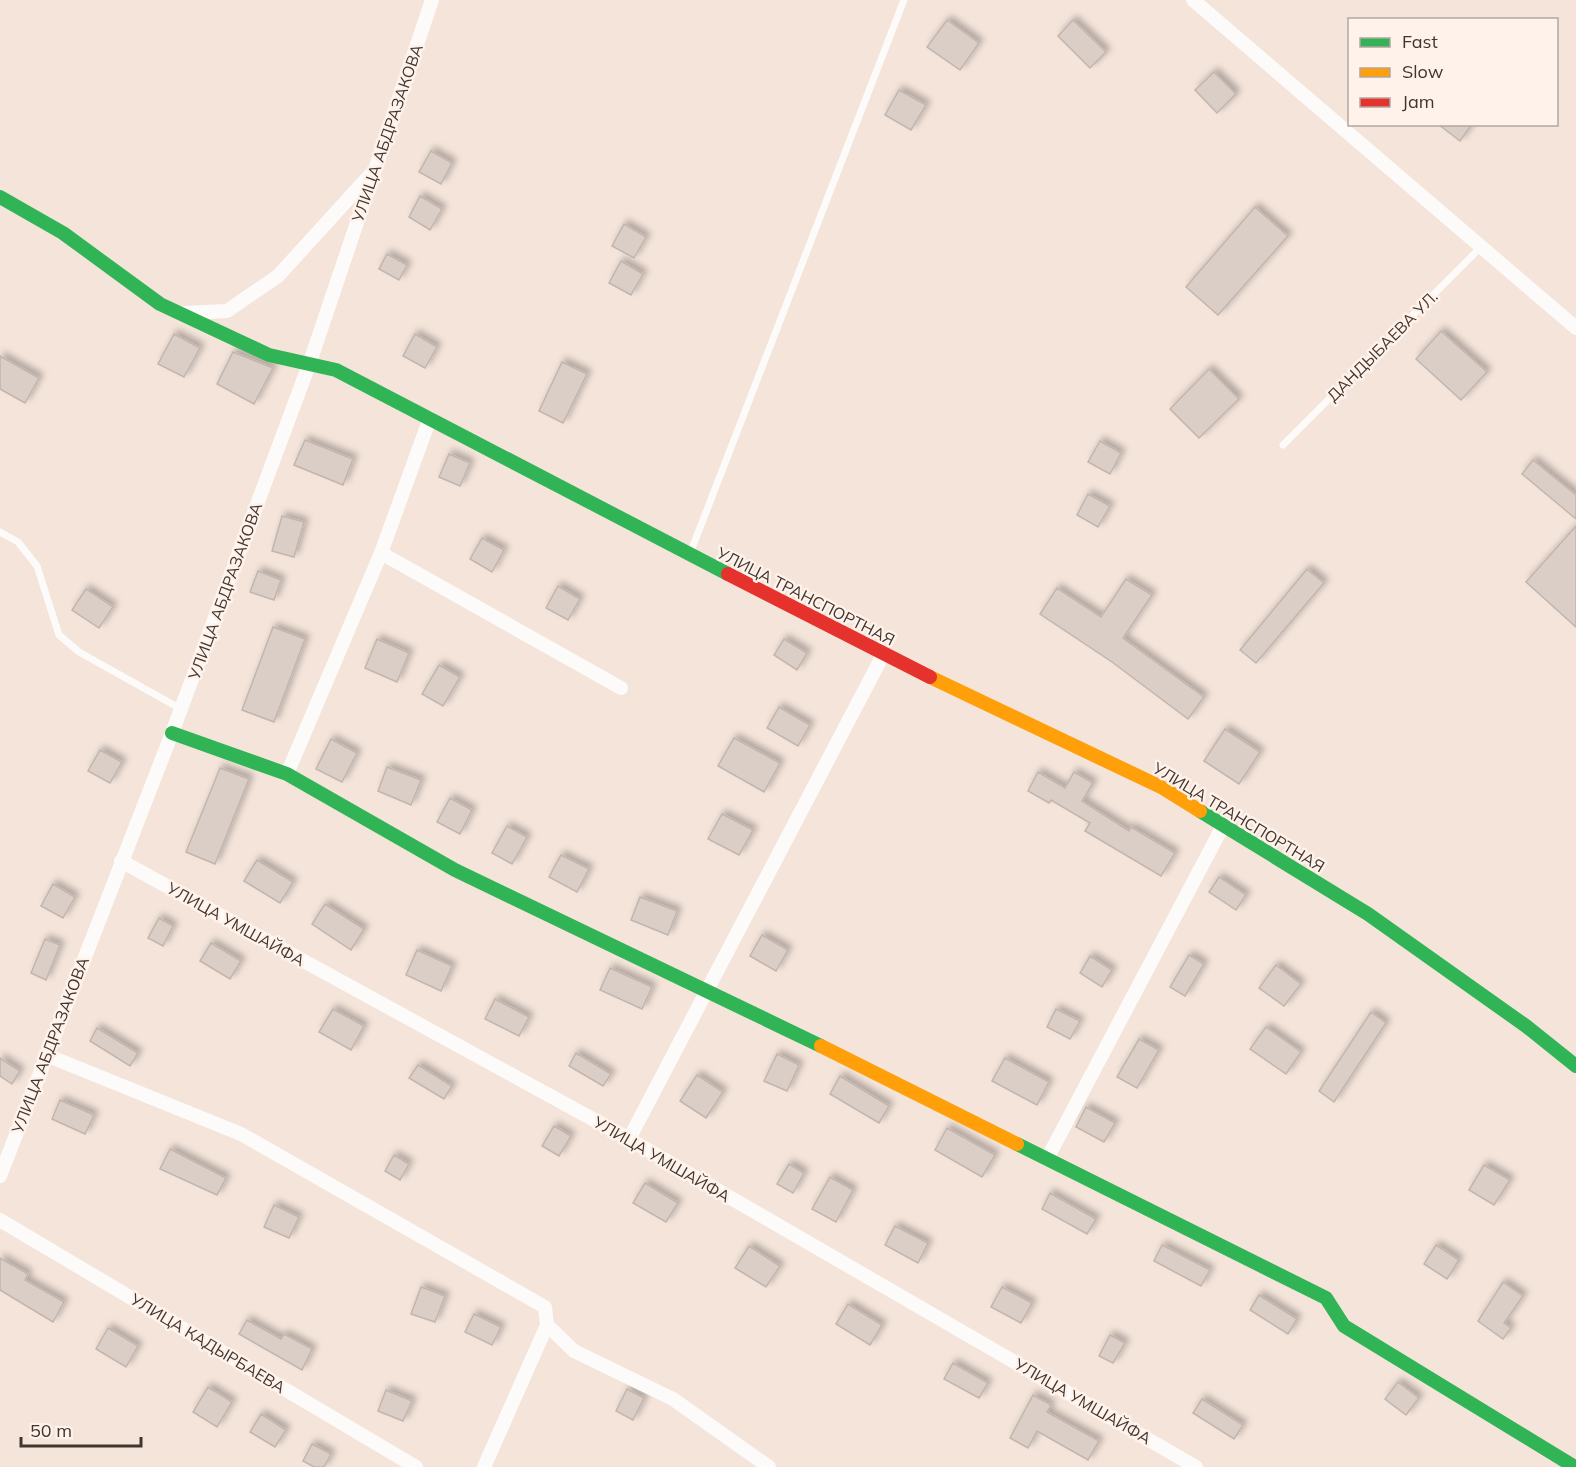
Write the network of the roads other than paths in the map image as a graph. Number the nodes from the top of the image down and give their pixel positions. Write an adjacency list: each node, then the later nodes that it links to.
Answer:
1 (432, 0): 4 (street, УЛИЦА АБДРАЗАКОВА)
2 (904, 0): 14 (lane)
3 (1193, 0): 6 (street)
4 (373, 171): 7 (street); 9 (street, УЛИЦА АБДРАЗАКОВА)
5 (0, 197): 7 (street, УЛИЦА ТРАНСПОРТНАЯ)
6 (1481, 247): 8 (street); 11 (lane, ДАНДЫБАЕВА УЛ.)
7 (178, 313): 9 (street, УЛИЦА ТРАНСПОРТНАЯ)
8 (1576, 328)
9 (310, 362): 10 (street, УЛИЦА ТРАНСПОРТНАЯ); 17 (street, УЛИЦА АБДРАЗАКОВА)
10 (430, 418): 13 (street); 14 (street, УЛИЦА ТРАНСПОРТНАЯ)
11 (1282, 445)
12 (0, 532): 17 (lane)
13 (381, 553): 16 (street); 19 (street)
14 (690, 554): 15 (street, УЛИЦА ТРАНСПОРТНАЯ)
15 (883, 654): 20 (street, УЛИЦА ТРАНСПОРТНАЯ); 22 (street)
16 (621, 688)
17 (181, 709): 18 (street, УЛИЦА АБДРАЗАКОВА)
18 (172, 733): 19 (street); 21 (street, УЛИЦА АБДРАЗАКОВА)
19 (287, 774): 22 (street)
20 (1224, 824): 24 (street, УЛИЦА ТРАНСПОРТНАЯ); 26 (street)
21 (121, 861): 23 (street, УЛИЦА АБДРАЗАКОВА); 25 (street, УЛИЦА УМШАЙФА)
22 (706, 989): 25 (street); 26 (street)
23 (46, 1055): 27 (street, УЛИЦА АБДРАЗАКОВА); 29 (street)
24 (1576, 1066)
25 (629, 1139): 33 (street, УЛИЦА УМШАЙФА)
26 (1047, 1159): 34 (street)
27 (0, 1176)
28 (0, 1220): 30 (street, УЛИЦА КАДЫРБАЕВА)
29 (547, 1325): 31 (street); 32 (street)
30 (416, 1467)
31 (484, 1467)
32 (769, 1467)
33 (1196, 1467)
34 (1575, 1467)

